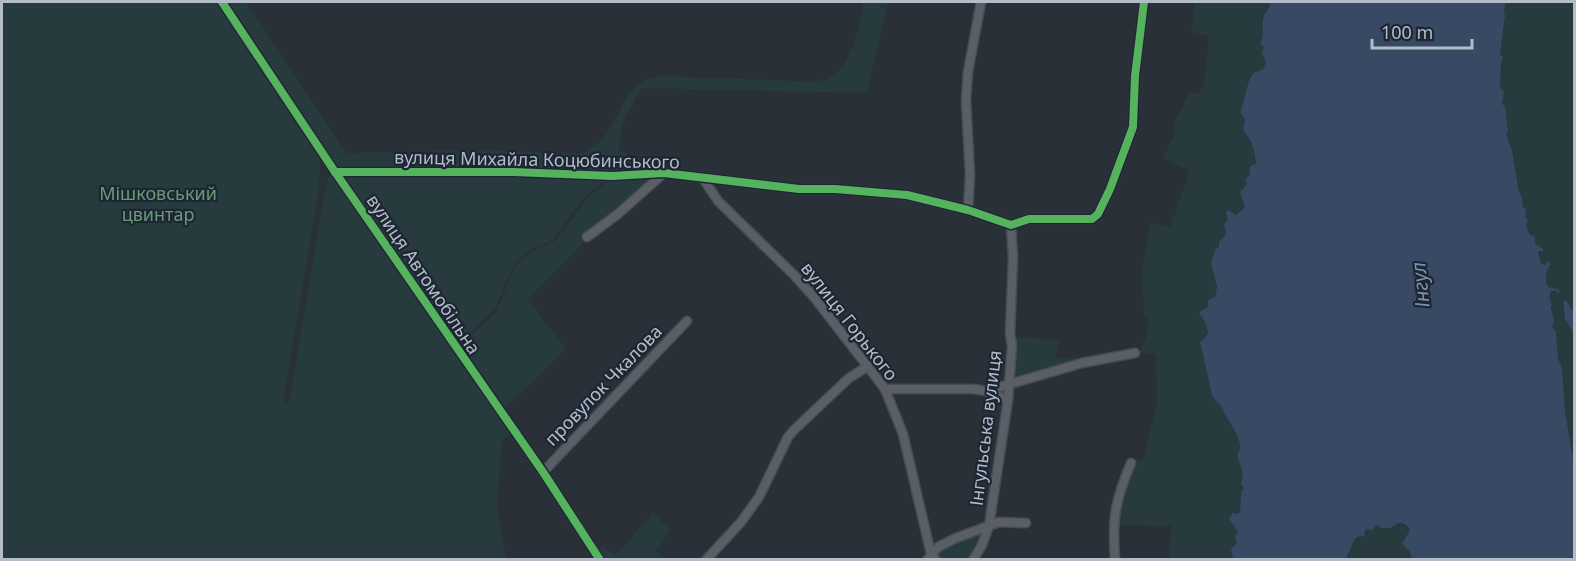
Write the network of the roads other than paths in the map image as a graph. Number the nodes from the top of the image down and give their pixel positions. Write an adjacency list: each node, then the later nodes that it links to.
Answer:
1 (222, 2): 4 (street, вулиця Автомобільна)
2 (981, 2): 9 (street)
3 (1144, 2): 10 (street)
4 (335, 172): 5 (street, вулиця Михайла Коцюбинського); 20 (street, вулиця Автомобільна)
5 (664, 173): 6 (street, вулиця Михайла Коцюбинського); 11 (street, вулиця Михайла Коцюбинського)
6 (702, 177): 7 (street, вулиця Михайла Коцюбинського); 8 (street, вулиця Горького)
7 (723, 179): 8 (street); 9 (street, вулиця Михайла Коцюбинського)
8 (715, 197): 14 (street, вулиця Горького)
9 (968, 210): 10 (street, вулиця Михайла Коцюбинського)
10 (1011, 225): 15 (street, Інгульська вулиця)
11 (587, 237)
12 (687, 321): 20 (street, провулок Чкалова)
13 (1135, 353): 15 (street)
14 (868, 366): 16 (street, вулиця Горького); 25 (street)
15 (1009, 383): 17 (street); 18 (street, Інгульська вулиця)
16 (885, 389): 17 (street); 23 (street, вулиця Горького)
17 (986, 391): 18 (street)
18 (1008, 400): 22 (street, Інгульська вулиця)
19 (1131, 463): 27 (street)
20 (543, 472): 24 (street, вулиця Автомобільна)
21 (1026, 523): 22 (street)
22 (989, 526): 23 (street); 26 (street, Інгульська вулиця)
23 (931, 558)
24 (600, 560)
25 (706, 560)
26 (973, 560)
27 (1115, 560)

